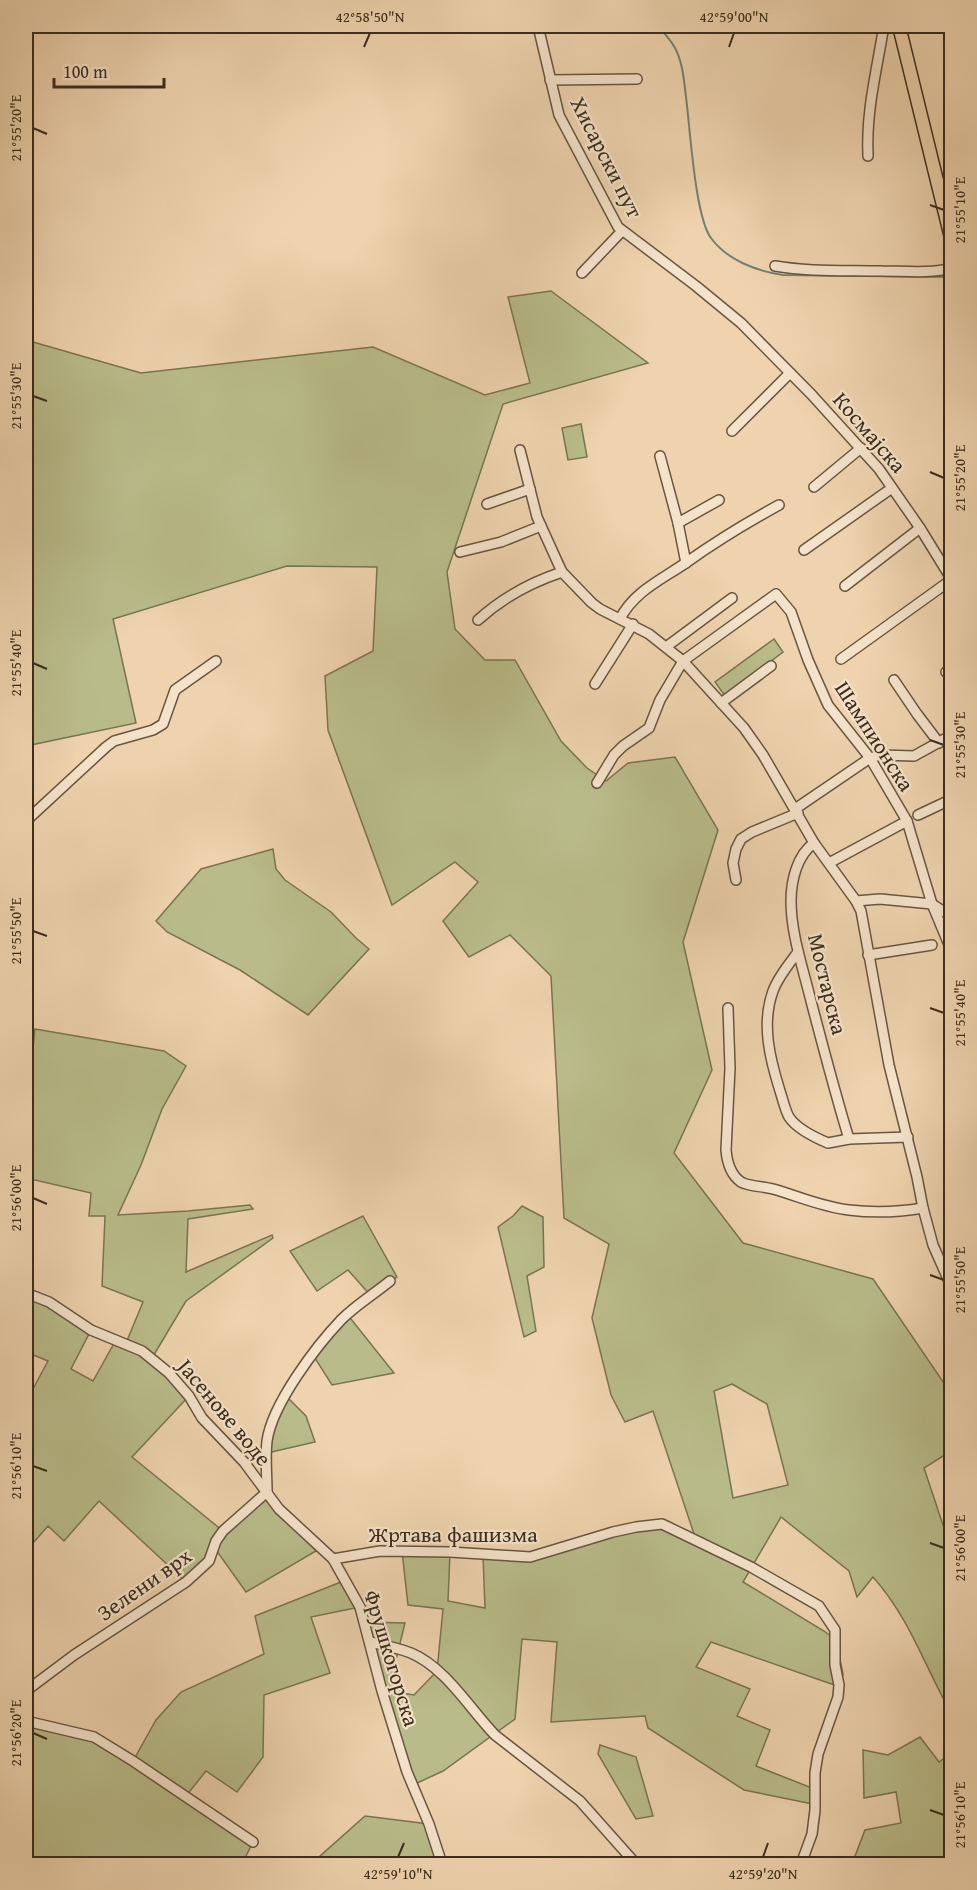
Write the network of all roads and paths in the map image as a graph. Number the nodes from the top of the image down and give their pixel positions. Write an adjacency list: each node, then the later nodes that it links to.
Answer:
1 (538, 26): 5 (street, Хисарски пут)
2 (891, 26): 6 (street)
3 (899, 26): 8 (main road)
4 (637, 79): 5 (street)
5 (550, 80): 7 (street, Хисарски пут)
6 (868, 156)
7 (621, 232): 11 (street); 12 (street, Хисарски пут)
8 (951, 242)
9 (775, 267): 10 (street)
10 (951, 268)
11 (582, 273)
12 (741, 323): 13 (street, Космајска)
13 (790, 373): 14 (street); 15 (street, Космајска)
14 (732, 431)
15 (861, 448): 18 (street); 19 (street, Космајска)
16 (520, 450): 20 (street)
17 (660, 456): 24 (street)
18 (814, 487)
19 (892, 488): 26 (street, Космајска); 27 (street)
20 (530, 489): 22 (street); 25 (street)
21 (718, 500): 24 (street)
22 (487, 504)
23 (779, 505): 29 (street)
24 (678, 523): 29 (street)
25 (541, 526): 28 (street); 30 (street)
26 (920, 528): 31 (street, Космајска); 32 (street)
27 (804, 550)
28 (460, 552)
29 (686, 563): 34 (street)
30 (562, 572): 34 (street); 35 (street)
31 (951, 580): 38 (street)
32 (845, 586)
33 (732, 598): 37 (street)
34 (620, 619): 36 (street)
35 (478, 620)
36 (633, 624): 37 (street); 43 (street)
37 (666, 647): 40 (street)
38 (841, 659)
39 (216, 661): 52 (street)
40 (683, 661): 44 (street); 47 (street, Шампионска); 48 (street)
41 (771, 666): 44 (street)
42 (894, 680): 46 (street)
43 (595, 684)
44 (720, 703): 50 (street)
45 (951, 735): 46 (street)
46 (939, 743): 47 (street)
47 (870, 758): 50 (street); 53 (street, Шампионска)
48 (597, 783)
49 (951, 799): 51 (street)
50 (796, 811): 54 (street); 56 (street)
51 (918, 815)
52 (26, 821)
53 (907, 822): 55 (street); 58 (street, Шампионска)
54 (814, 843): 55 (street); 61 (street, Мостарска)
55 (829, 863): 57 (street)
56 (736, 880)
57 (856, 901): 58 (street); 63 (street)
58 (932, 904): 59 (street); 62 (street, Шампионска)
59 (951, 917)
60 (932, 945): 63 (street)
61 (798, 952): 66 (street, Мостарска); 66 (street)
62 (951, 952)
63 (868, 955): 65 (street)
64 (729, 1008): 67 (street)
65 (908, 1137): 66 (street); 67 (street)
66 (849, 1139)
67 (923, 1208): 69 (street)
68 (390, 1281): 71 (street)
69 (951, 1288)
70 (26, 1293): 71 (street, Јасенове воде)
71 (267, 1492): 72 (street, Фрушкогорска); 74 (street, Зелени врх)
72 (333, 1559): 73 (street, Фрушкогорска); 79 (street, Жртава фашизма)
73 (370, 1642): 77 (street, Фрушкогорска); 78 (street)
74 (26, 1691)
75 (26, 1721): 76 (street)
76 (254, 1842)
77 (442, 1864)
78 (636, 1864)
79 (801, 1864)

